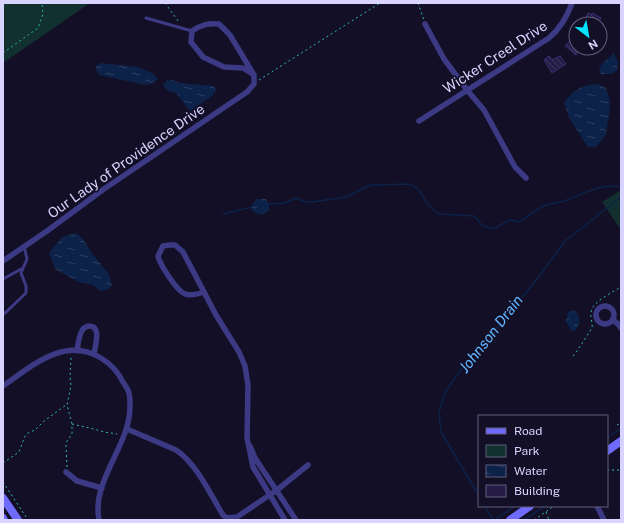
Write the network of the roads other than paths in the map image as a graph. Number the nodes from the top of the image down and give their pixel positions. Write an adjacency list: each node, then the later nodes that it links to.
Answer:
1 (572, 3): 6 (street, Wicker Creel Drive)
2 (146, 18): 4 (lane)
3 (425, 24): 6 (street)
4 (192, 31): 5 (street); 5 (street)
5 (254, 75): 9 (street, Our Lady of Providence Drive)
6 (467, 90): 7 (street, Wicker Creel Drive); 8 (street)
7 (419, 121)
8 (526, 178)
9 (24, 246): 10 (street, Our Lady of Providence Drive); 11 (lane)
10 (3, 260)
11 (23, 268): 12 (lane); 14 (lane)
12 (3, 279)
13 (204, 292): 13 (street); 21 (street)
14 (3, 315)
15 (612, 320): 16 (street)
16 (621, 328)
17 (74, 351): 18 (street); 18 (street); 19 (street)
18 (94, 354): 20 (street)
19 (3, 386)
20 (127, 429): 26 (street); 32 (street)
21 (246, 438): 27 (street); 28 (street)
22 (621, 441): 23 (street)
23 (608, 450)
24 (308, 465): 27 (street)
25 (66, 472): 26 (street)
26 (102, 488): 35 (street)
27 (277, 490): 28 (street); 37 (street)
28 (269, 495): 33 (street); 36 (street)
29 (3, 498): 34 (street)
30 (529, 507): 38 (street)
31 (597, 507): 39 (street)
32 (222, 518): 33 (street)
33 (237, 519)
34 (18, 520)
35 (99, 520)
36 (285, 520)
37 (296, 520)
38 (510, 520)
39 (604, 520)

